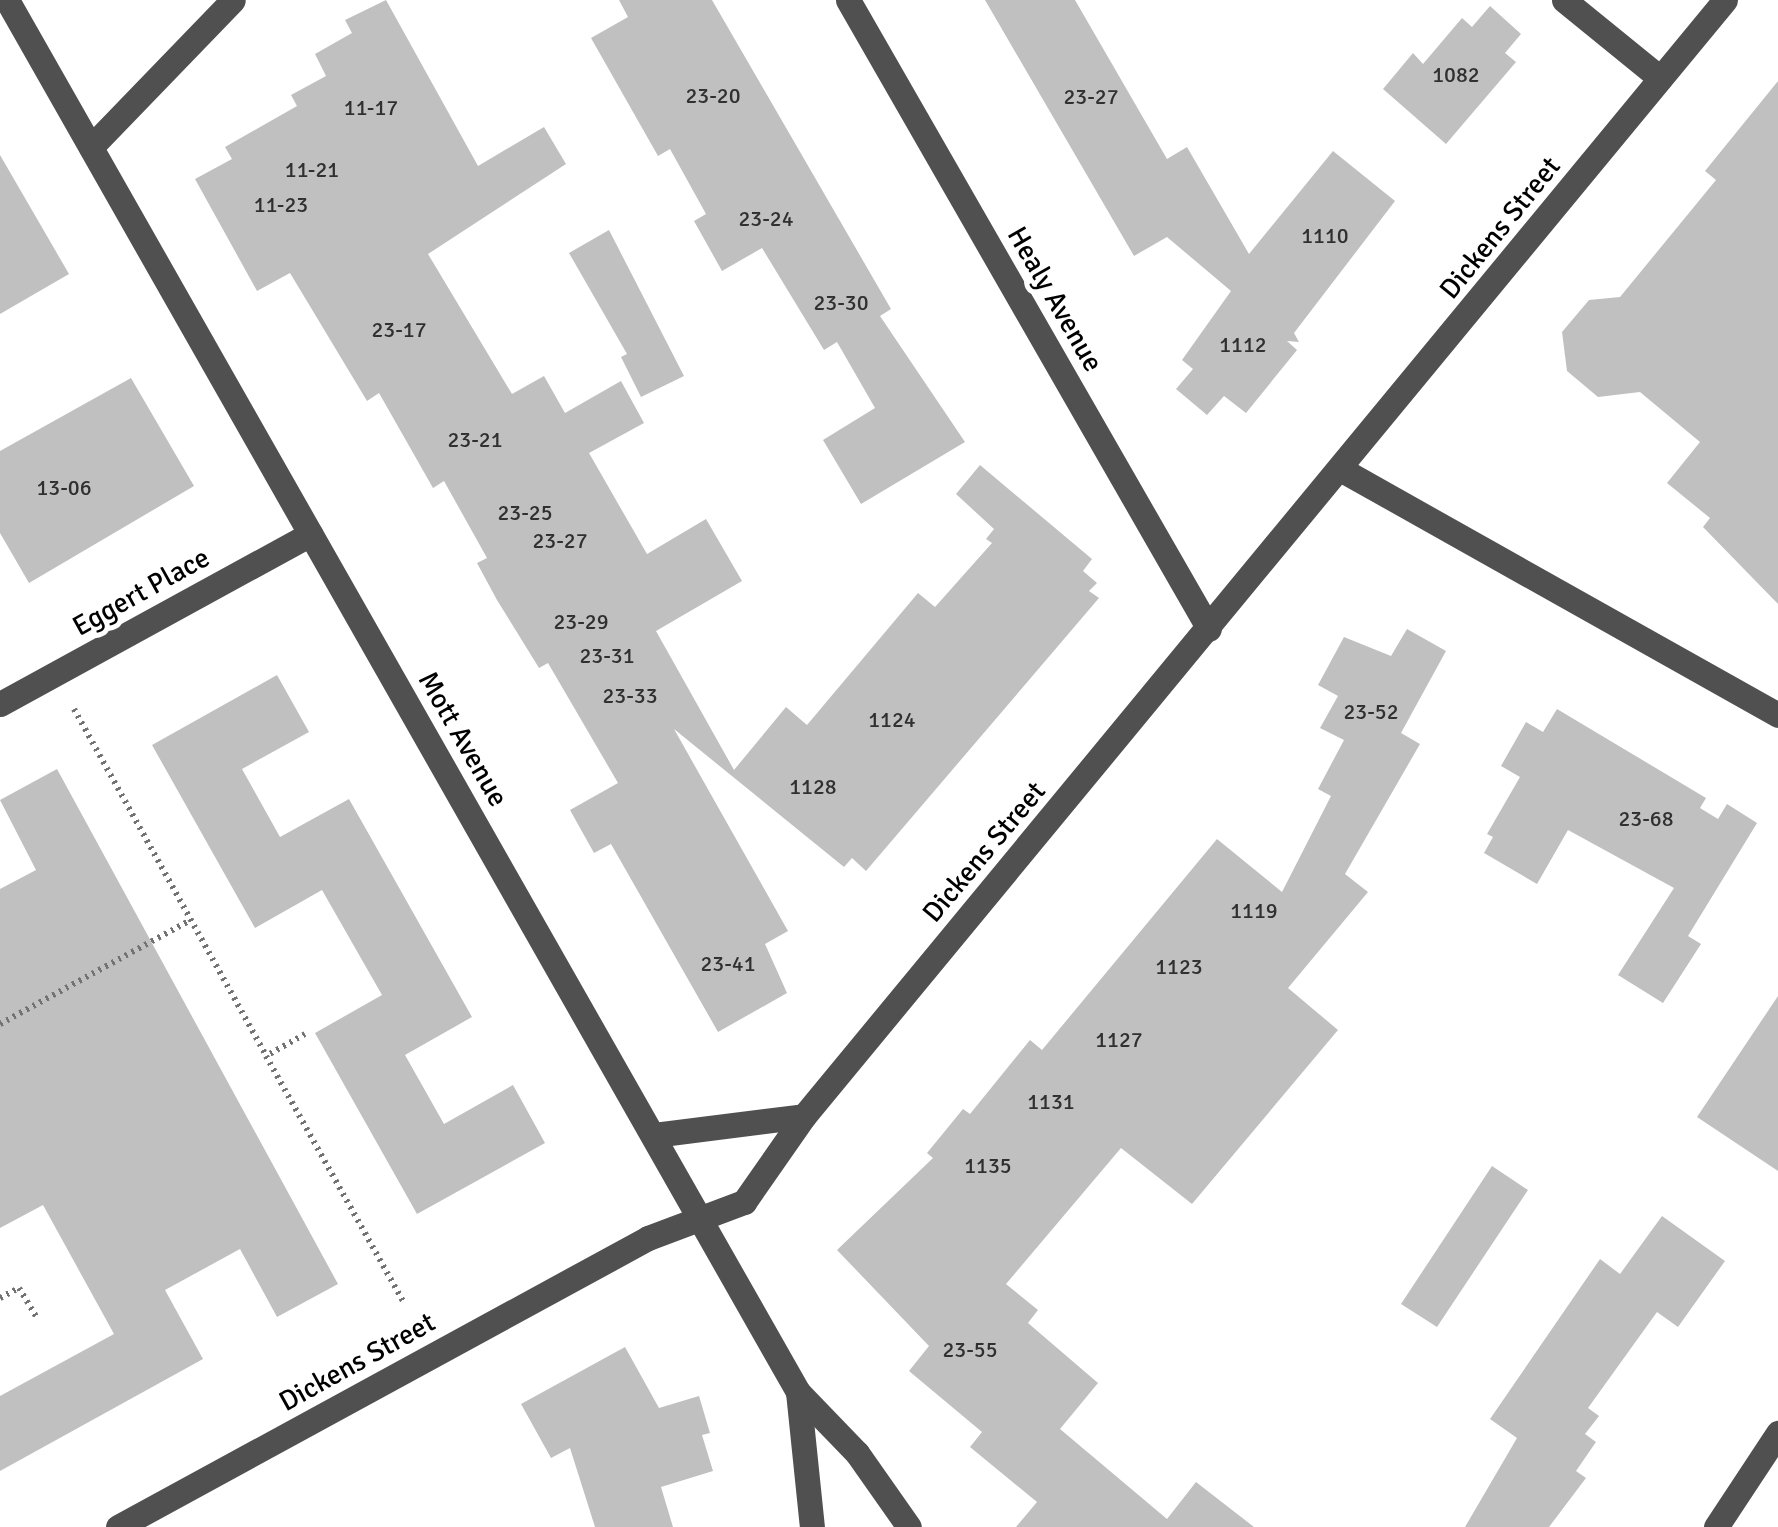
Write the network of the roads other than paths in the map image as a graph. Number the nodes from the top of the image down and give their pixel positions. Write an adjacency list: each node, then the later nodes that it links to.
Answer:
1 (6, 0): 7 (street, Mott Avenue)
2 (232, 0): 7 (street)
3 (848, 0): 10 (street, Healy Avenue)
4 (1564, 0): 6 (street)
5 (1725, 0): 6 (street, Dickens Street)
6 (1660, 78): 8 (street, Dickens Street)
7 (91, 147): 9 (street, Mott Avenue)
8 (1342, 470): 10 (street, Dickens Street); 12 (street)
9 (311, 534): 11 (street, Eggert Place); 14 (street, Mott Avenue)
10 (1209, 629): 13 (street, Dickens Street)
11 (0, 704)
12 (1778, 714)
13 (804, 1116): 14 (street); 15 (street, Dickens Street)
14 (654, 1135): 15 (street, Mott Avenue)
15 (699, 1218): 16 (street, Mott Avenue); 18 (street, Dickens Street)
16 (798, 1392): 19 (street, Mott Avenue); 20 (street)
17 (1778, 1433): 21 (street)
18 (118, 1527)
19 (812, 1527)
20 (909, 1527)
21 (1716, 1527)

